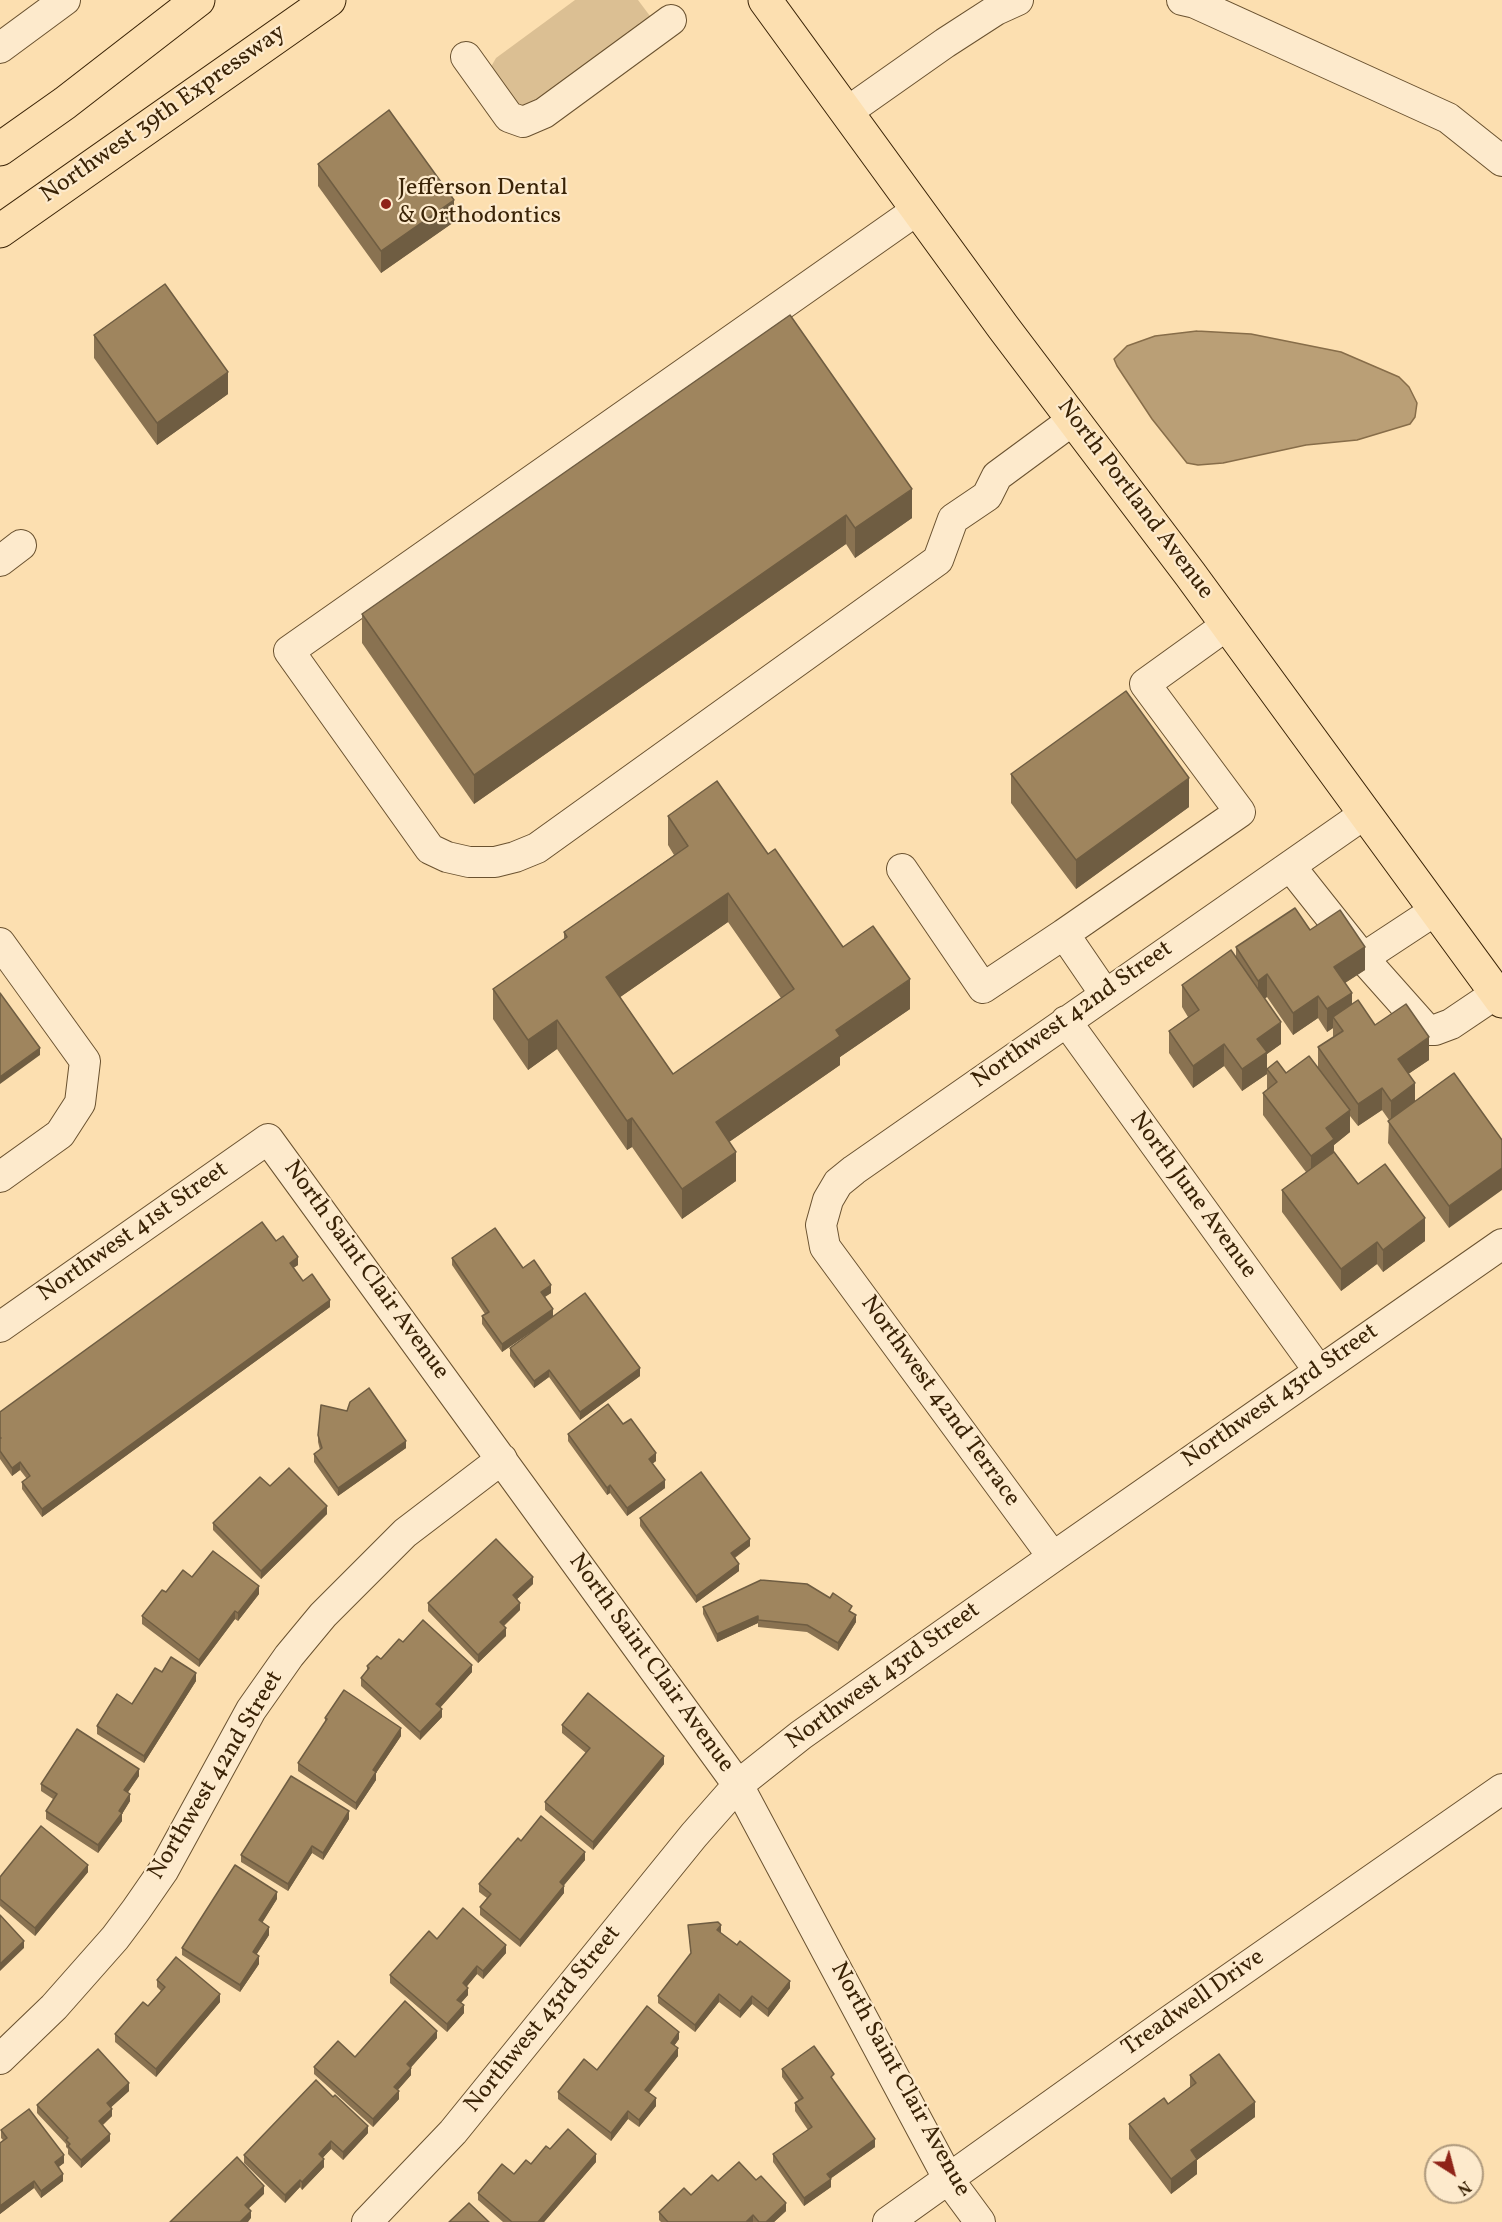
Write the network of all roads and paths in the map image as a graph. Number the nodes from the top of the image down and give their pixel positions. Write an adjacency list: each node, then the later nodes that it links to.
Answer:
1 (65, 0): 8 (street)
2 (198, 0): 11 (main road)
3 (329, 0): 14 (main road, Northwest 39th Expressway)
4 (765, 0): 10 (main road, North Portland Avenue)
5 (1018, 0): 10 (street)
6 (1189, 1): 12 (street)
7 (671, 20): 9 (street)
8 (0, 48)
9 (466, 57)
10 (847, 112): 13 (main road, North Portland Avenue)
11 (0, 149)
12 (1502, 161)
13 (917, 210): 15 (main road, North Portland Avenue); 15 (street)
14 (0, 231)
15 (1073, 420): 18 (main road, North Portland Avenue)
16 (0, 543): 17 (street)
17 (0, 561)
18 (1227, 625): 19 (main road, North Portland Avenue); 23 (street)
19 (1366, 813): 20 (street, Northwest 42nd Street); 22 (main road, North Portland Avenue)
20 (1290, 866): 25 (street); 26 (street, Northwest 42nd Street)
21 (902, 869): 23 (street)
22 (1436, 910): 25 (street); 27 (main road, North Portland Avenue)
23 (1064, 934): 26 (street)
24 (0, 943): 30 (street)
25 (1363, 958): 27 (street)
26 (1105, 994): 28 (street, Northwest 42nd Street)
27 (1499, 997)
28 (1066, 1021): 32 (street, Northwest 42nd Street); 34 (street, North June Avenue)
29 (268, 1139): 33 (street, Northwest 41st Street); 35 (street, North Saint Clair Avenue)
30 (0, 1177)
31 (1502, 1244): 34 (street, Northwest 43rd Street)
32 (825, 1247): 36 (street, Northwest 42nd Terrace)
33 (0, 1327)
34 (1319, 1371): 36 (street, Northwest 43rd Street)
35 (502, 1459): 37 (street, North Saint Clair Avenue); 39 (street, Northwest 42nd Street)
36 (1053, 1557): 37 (street, Northwest 43rd Street)
37 (738, 1785): 40 (street, North Saint Clair Avenue); 41 (street, Northwest 43rd Street)
38 (1502, 1789): 40 (street, Treadwell Drive)
39 (0, 2059)
40 (949, 2180): 42 (street, Treadwell Drive); 43 (street, North Saint Clair Avenue)
41 (367, 2222)
42 (888, 2222)
43 (980, 2222)

